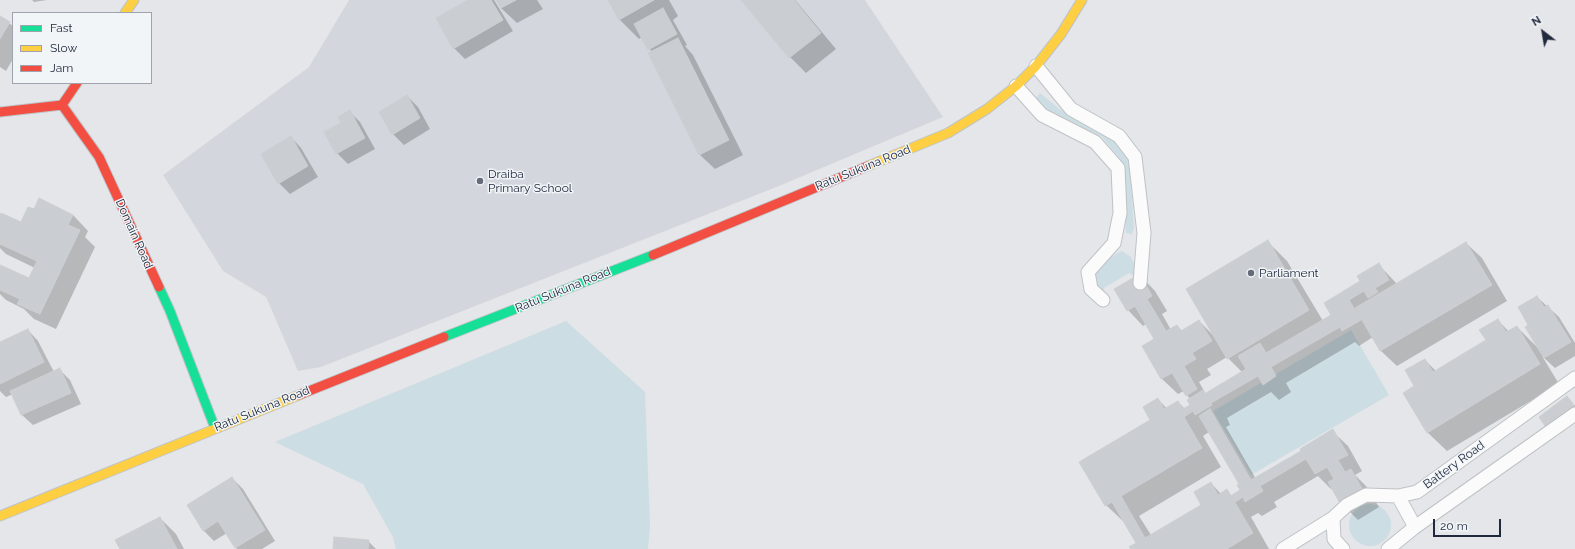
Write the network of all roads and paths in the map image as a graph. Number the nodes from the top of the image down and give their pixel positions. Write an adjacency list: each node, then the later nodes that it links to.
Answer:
1 (134, 0): 3 (main road)
2 (1082, 0): 4 (main road, Ratu Sukuna Road)
3 (126, 12)
4 (1036, 66): 6 (main road, Ratu Sukuna Road); 9 (lane)
5 (76, 84): 7 (main road)
6 (1016, 86): 10 (lane); 13 (main road, Ratu Sukuna Road)
7 (62, 105): 8 (main road); 13 (main road, Domain Road)
8 (0, 112)
9 (1140, 283)
10 (1104, 300)
11 (1575, 378): 14 (lane, Battery Road)
12 (1575, 414): 17 (lane)
13 (215, 428): 15 (main road, Ratu Sukuna Road)
14 (1398, 496): 16 (lane, Battery Road); 17 (lane)
15 (0, 516)
16 (1333, 518): 18 (lane, Battery Road); 19 (lane)
17 (1415, 527): 20 (lane)
18 (1283, 549)
19 (1343, 549)
20 (1388, 549)

